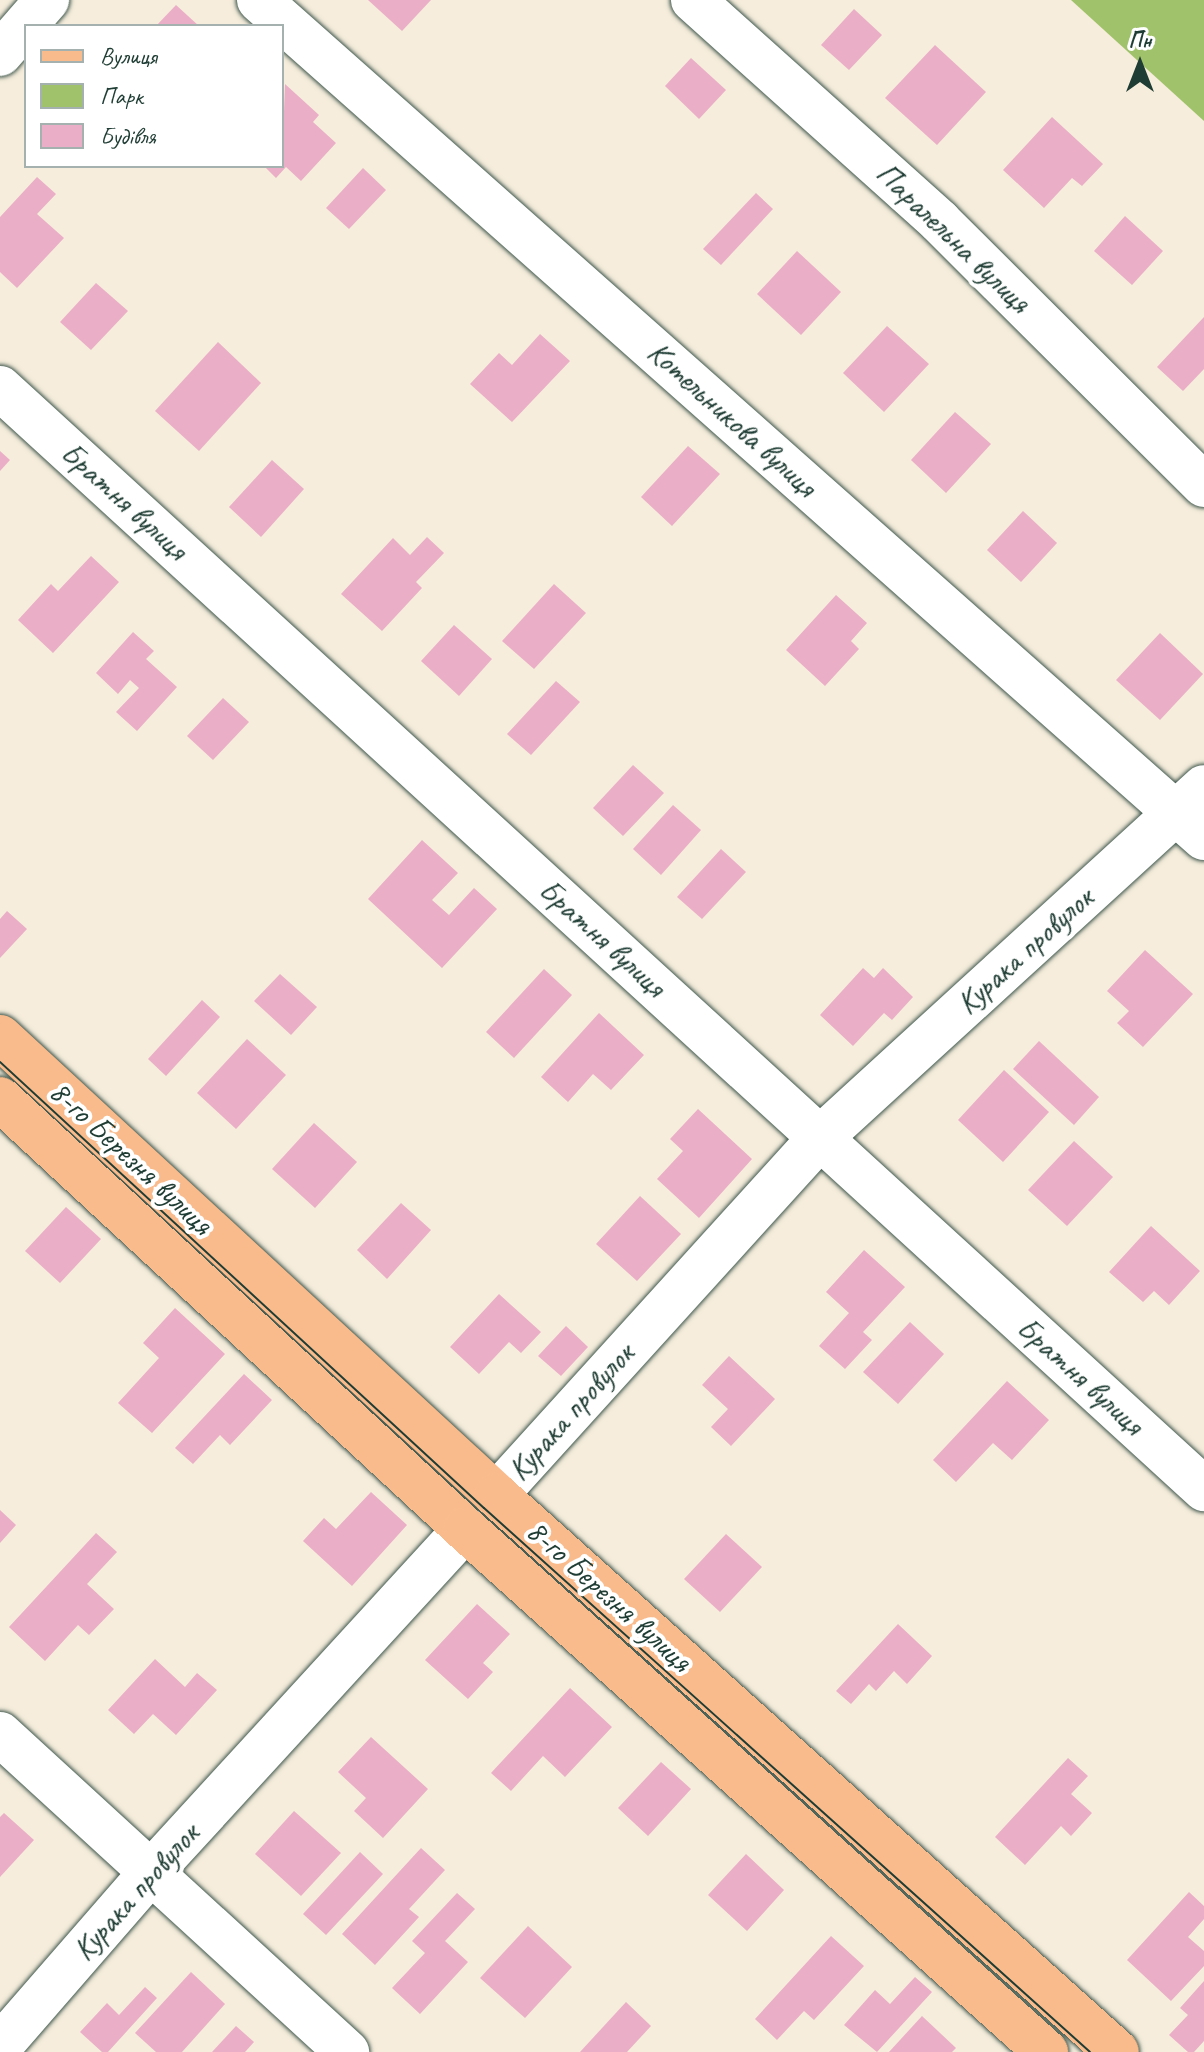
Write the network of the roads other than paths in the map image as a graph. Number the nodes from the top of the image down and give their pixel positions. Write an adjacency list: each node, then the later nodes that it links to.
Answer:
1 (47, 0): 4 (street)
2 (259, 0): 10 (street, Котельникова вулиця)
3 (693, 0): 8 (street, Паралельна вулиця)
4 (26, 24)
5 (24, 26): 6 (street)
6 (0, 54)
7 (0, 388): 13 (street, Братня вулиця)
8 (1204, 485)
9 (1204, 768): 10 (street, Курака провулок)
10 (1195, 813): 13 (street, Курака провулок)
11 (0, 1037): 15 (main road, 8-го Березня вулиця)
12 (0, 1099): 16 (main road, 8-го Березня вулиця)
13 (820, 1138): 14 (street, Братня вулиця); 15 (street, Курака провулок)
14 (1204, 1489)
15 (496, 1495): 16 (main road, Курака провулок); 22 (main road, 8-го Березня вулиця)
16 (465, 1529): 18 (street, Курака провулок); 21 (main road, 8-го Березня вулиця)
17 (0, 1734): 18 (street)
18 (151, 1872): 19 (street, Курака провулок); 20 (street)
19 (0, 2046)
20 (347, 2052)
21 (1046, 2052)
22 (1117, 2052)

